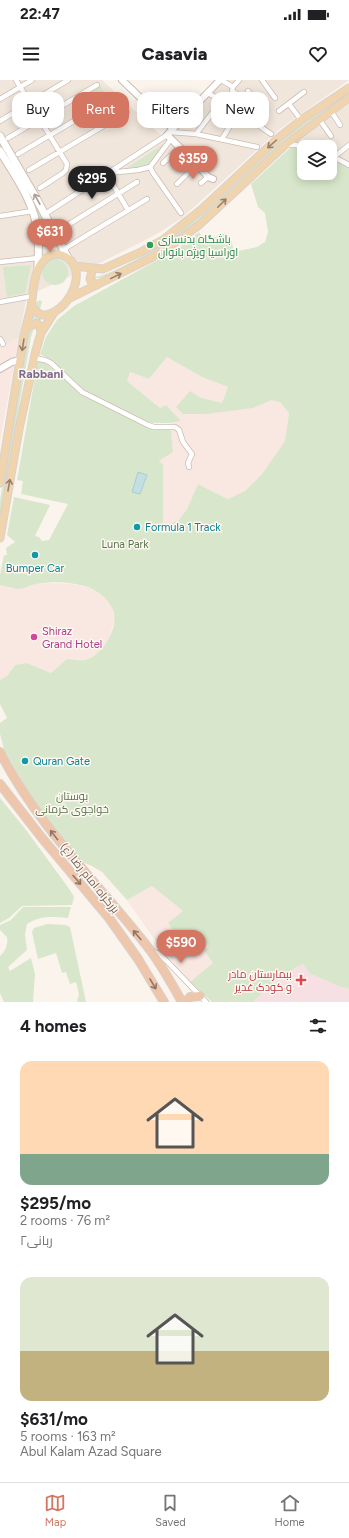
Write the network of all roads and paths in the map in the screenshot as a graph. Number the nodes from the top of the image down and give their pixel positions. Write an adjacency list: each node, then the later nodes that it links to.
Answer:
1 (16, 80): 9 (street)
2 (32, 80): 9 (street)
3 (68, 80): 13 (street)
4 (122, 80): 38 (street)
5 (220, 80): 10 (street); 16 (street)
6 (239, 80): 10 (street)
7 (262, 80): 18 (street)
8 (97, 85): 22 (street)
9 (20, 87): 12 (street); 20 (street)
10 (233, 87): 14 (street)
11 (349, 88): 28 (main road)
12 (23, 92)
13 (48, 92)
14 (234, 92)
15 (304, 92): 21 (street)
16 (207, 93): 17 (street); 38 (street)
17 (211, 95)
18 (275, 98)
19 (349, 98): 24 (main road)
20 (0, 99)
21 (289, 104): 23 (street); 28 (street)
22 (64, 105)
23 (279, 111)
24 (331, 111): 27 (main road); 31 (street)
25 (12, 114): 29 (street)
26 (211, 114): 39 (street)
27 (319, 119): 37 (main road); 43 (street)
28 (301, 120): 83 (main road, one-way to 83)
29 (0, 121)
30 (72, 122): 42 (street)
31 (340, 125)
32 (26, 128): 44 (street)
33 (45, 128): 42 (street)
34 (100, 128): 53 (street)
35 (229, 128): 45 (street)
36 (263, 128): 40 (street)
37 (301, 133): 46 (street); 49 (main road)
38 (170, 134): 39 (street); 50 (street); 60 (street); 62 (street)
39 (196, 134): 45 (street)
40 (271, 134)
41 (0, 136): 73 (main road, one-way to 41)
42 (50, 136): 53 (street); 55 (street)
43 (331, 136)
44 (8, 138)
45 (222, 139): 51 (street)
46 (300, 140)
47 (297, 145): 49 (street)
48 (349, 145): 54 (street)
49 (284, 146): 84 (main road, one-way to 49)
50 (180, 147): 57 (street); 58 (street)
51 (258, 147)
52 (0, 151): 71 (main road)
53 (60, 152): 61 (street); 67 (street)
54 (337, 153)
55 (18, 154)
56 (337, 159): 59 (street)
57 (163, 163)
58 (197, 164): 63 (street); 66 (street)
59 (349, 166)
60 (150, 167): 62 (street); 72 (street)
61 (29, 170)
62 (106, 173): 68 (street); 73 (street)
63 (210, 178): 65 (street)
64 (137, 182): 68 (street)
65 (201, 183)
66 (177, 184)
67 (40, 188)
68 (118, 193): 70 (street); 75 (street)
69 (146, 199): 70 (street)
70 (128, 210): 77 (street)
71 (33, 211): 74 (street); 76 (main road)
72 (181, 213)
73 (45, 214): 75 (main road)
74 (0, 216)
75 (55, 233): 76 (main road); 77 (main road)
76 (38, 235): 78 (main road)
77 (64, 249): 79 (main road)
78 (38, 258): 80 (street); 82 (main road)
79 (68, 258): 81 (main road); 82 (main road)
80 (0, 262)
81 (74, 266): 83 (main road); 86 (main road)
82 (38, 268): 85 (main road)
83 (93, 268): 84 (main road)
84 (97, 285): 86 (main road)
85 (33, 296): 87 (street); 88 (main road)
86 (68, 299): 89 (main road)
87 (0, 302)
88 (31, 307): 89 (main road); 90 (main road)
89 (53, 314): 91 (main road)
90 (26, 328): 91 (main road); 95 (main road, one-way to 95)
91 (41, 333): 94 (main road)
92 (0, 339): 93 (street)
93 (3, 344)
94 (34, 358): 98 (street); 100 (main road, one-way to 94)
95 (20, 360): 96 (street); 97 (main road)
96 (0, 369)
97 (2, 455): 99 (main road)
98 (189, 467)
99 (0, 482)
100 (0, 538)
101 (0, 752): 103 (highway, بزرگراه امام رضا (ع), one-way to 101)
102 (0, 784): 105 (highway, بزرگراه امام رضا (ع), one-way to 105)
103 (150, 951): 104 (street); 106 (highway, بزرگراه امام رضا (ع))
104 (203, 999): 107 (highway)
105 (164, 1002)
106 (182, 1002)
107 (186, 1002)

